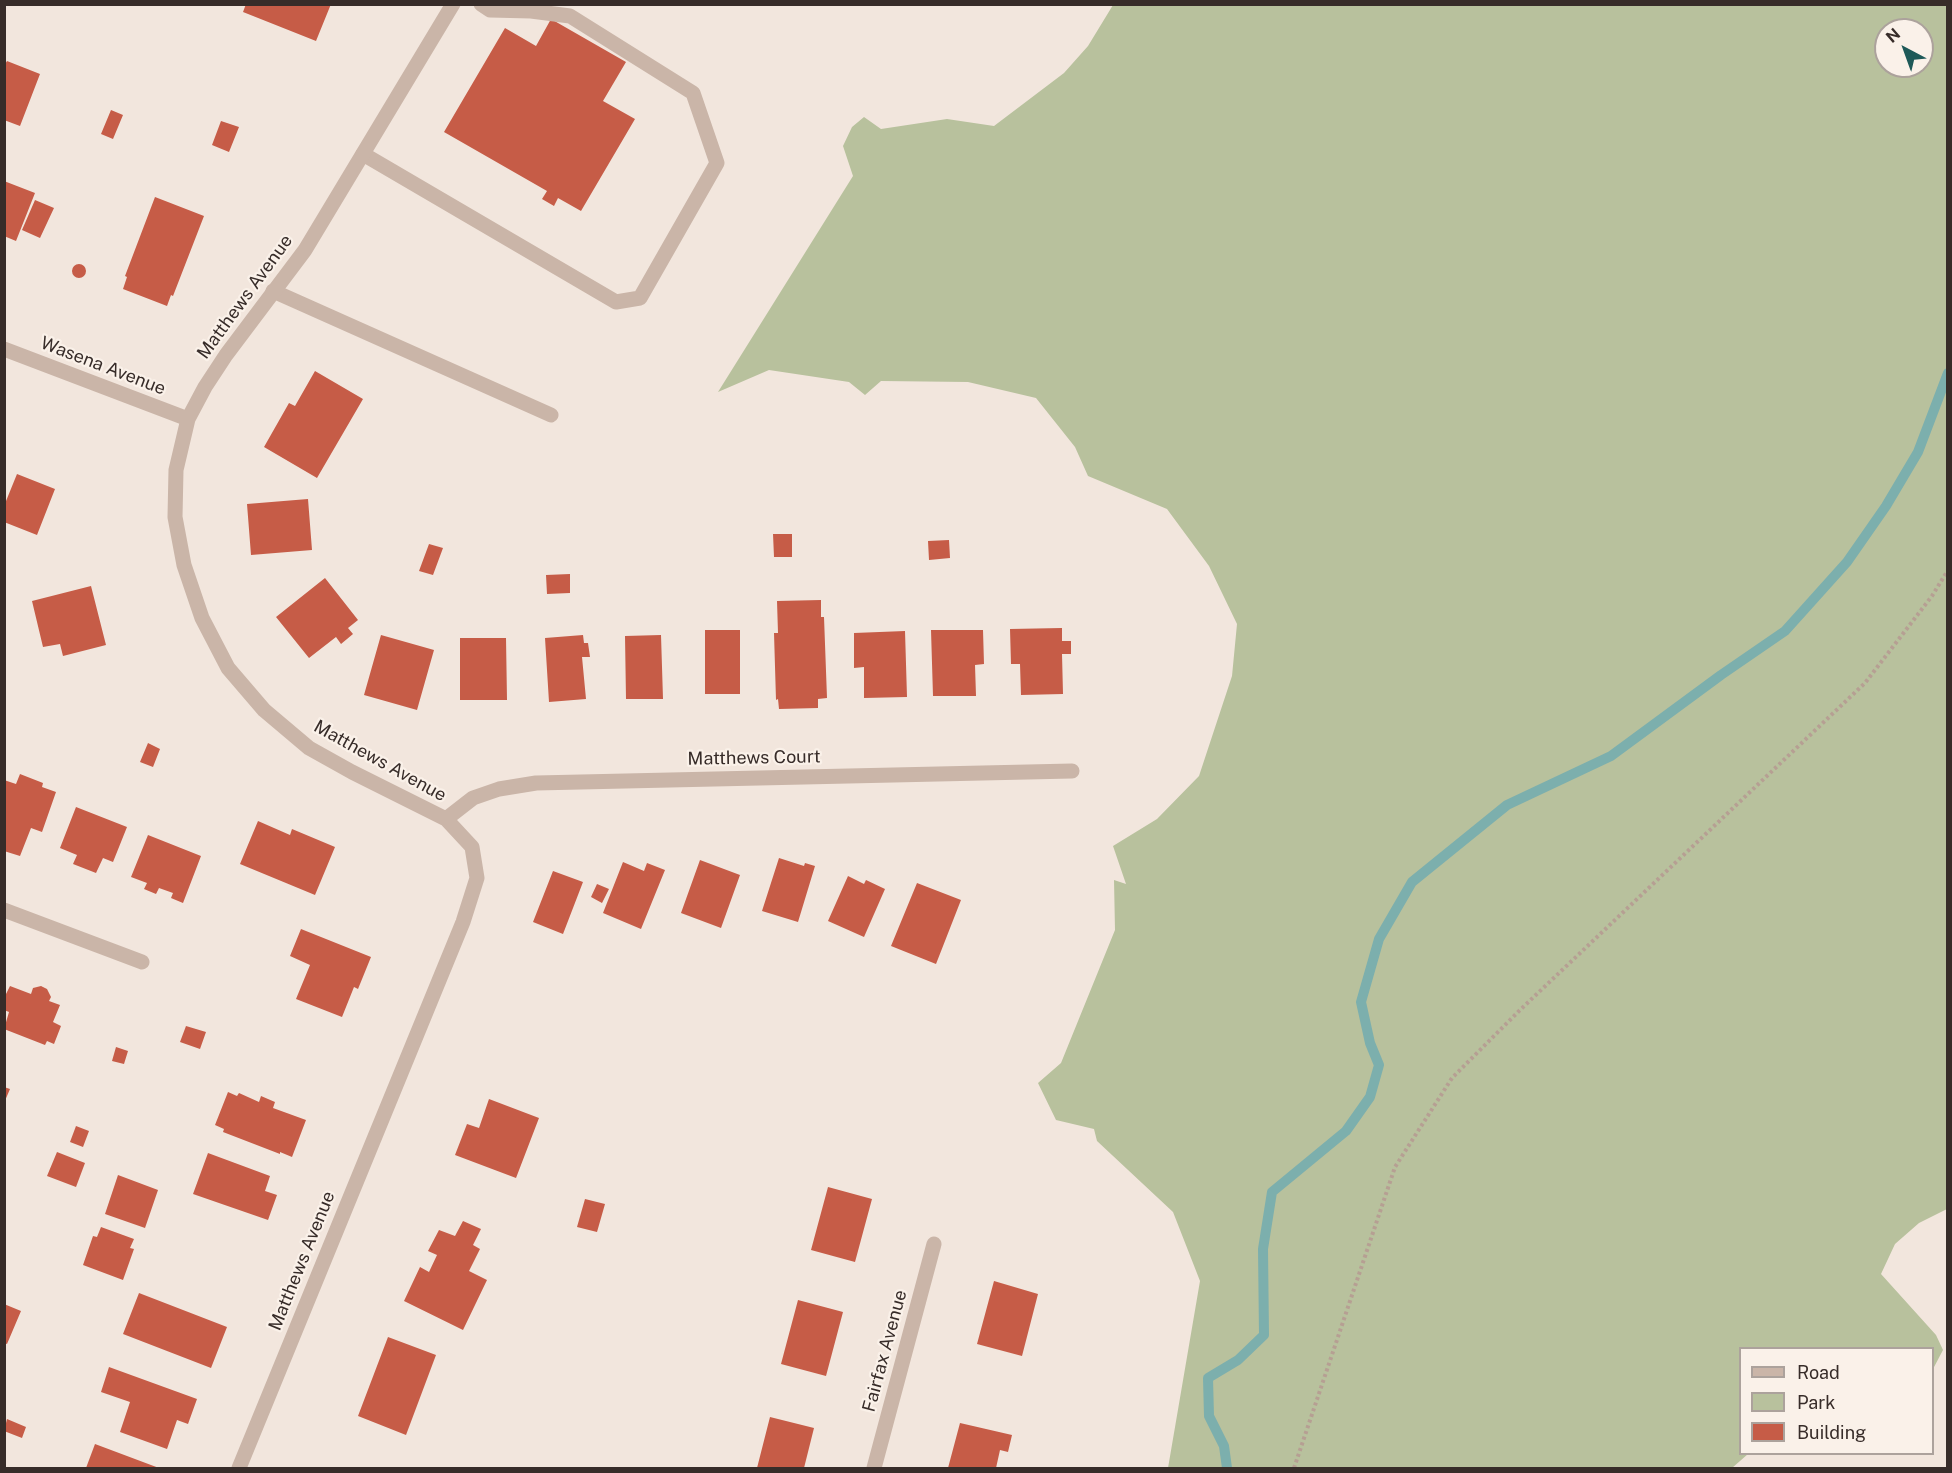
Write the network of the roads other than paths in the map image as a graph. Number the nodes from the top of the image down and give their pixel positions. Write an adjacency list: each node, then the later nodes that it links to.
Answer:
1 (453, 4): 3 (street, Matthews Avenue)
2 (481, 4): 3 (street)
3 (363, 154): 4 (street, Matthews Avenue)
4 (273, 291): 6 (street); 7 (street, Matthews Avenue)
5 (4, 349): 7 (street, Wasena Avenue)
6 (551, 415)
7 (188, 419): 9 (street, Matthews Avenue)
8 (1072, 771): 9 (street, Matthews Court)
9 (446, 819): 13 (street, Matthews Avenue)
10 (4, 910): 11 (street)
11 (142, 962)
12 (934, 1244): 14 (street, Fairfax Avenue)
13 (238, 1468)
14 (874, 1468)

